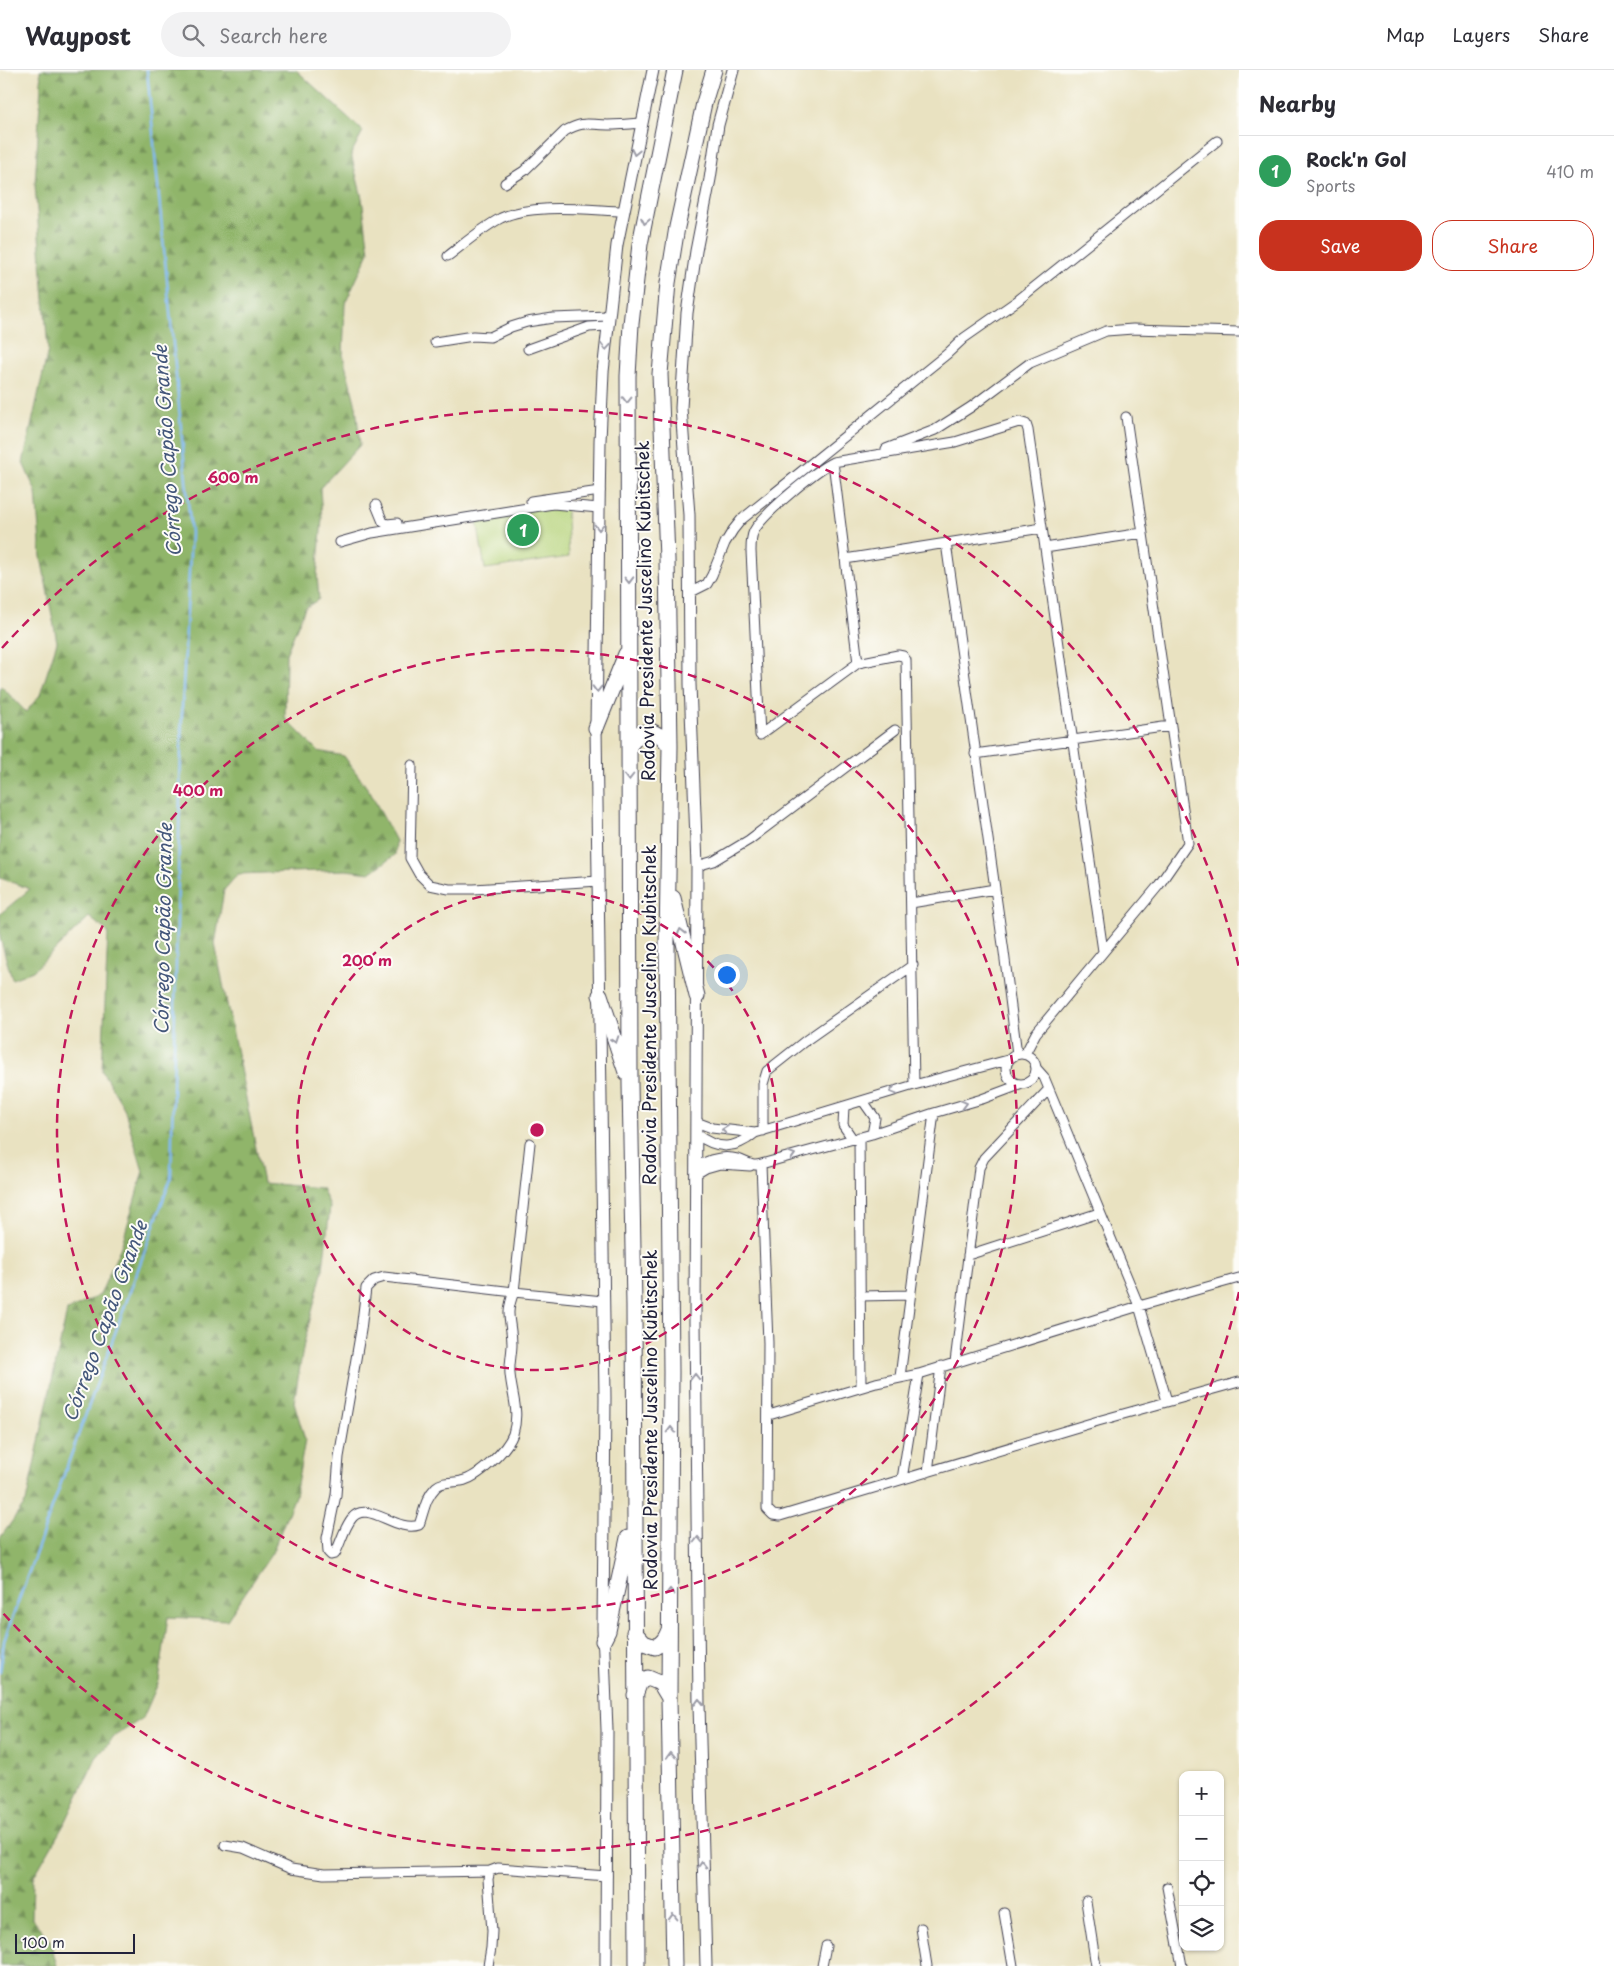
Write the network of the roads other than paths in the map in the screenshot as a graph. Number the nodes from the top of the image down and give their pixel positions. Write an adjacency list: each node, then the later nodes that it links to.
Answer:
1 (653, 70): 5 (main road)
2 (675, 70): 27 (highway, Rodovia Presidente Juscelino Kubitschek, one-way to 27)
3 (714, 70): 34 (highway, Rodovia Presidente Juscelino Kubitschek)
4 (733, 70): 26 (main road)
5 (641, 123): 7 (street); 8 (main road, one-way to 8)
6 (1217, 142): 26 (street)
7 (505, 183)
8 (623, 211): 9 (street); 10 (main road)
9 (448, 256)
10 (608, 321): 12 (street); 13 (street); 17 (main road, one-way to 17)
11 (1239, 332): 15 (street)
12 (435, 342)
13 (528, 349)
14 (1126, 418): 21 (street)
15 (868, 455): 16 (street); 20 (street)
16 (833, 462): 25 (street); 28 (street)
17 (600, 491): 18 (street); 19 (main road)
18 (376, 506)
19 (599, 508): 22 (street); 30 (main road, one-way to 30)
20 (1042, 528): 23 (street); 24 (street)
21 (1142, 533): 24 (street); 29 (street)
22 (340, 542)
23 (946, 543): 25 (street); 35 (street)
24 (1045, 548): 32 (street)
25 (845, 559): 28 (street)
26 (689, 594): 37 (main road)
27 (630, 646): 30 (highway); 33 (highway, Rodovia Presidente Juscelino Kubitschek)
28 (858, 663): 41 (street)
29 (1170, 726): 32 (street); 42 (street)
30 (596, 728): 39 (main road)
31 (895, 730): 37 (street)
32 (1073, 740): 35 (street); 42 (street)
33 (629, 746): 34 (highway); 50 (highway, Rodovia Presidente Juscelino Kubitschek, one-way to 50)
34 (670, 746): 38 (highway, Rodovia Presidente Juscelino Kubitschek)
35 (975, 754): 40 (street)
36 (412, 765): 39 (street)
37 (697, 866): 45 (main road)
38 (668, 876): 45 (highway, one-way to 38); 86 (highway, Rodovia Presidente Juscelino Kubitschek, one-way to 38)
39 (599, 881): 44 (main road)
40 (995, 889): 41 (street); 46 (street)
41 (911, 904): 43 (street)
42 (1103, 951): 46 (street)
43 (913, 965): 51 (street); 57 (street)
44 (600, 995): 50 (highway, one-way to 50); 73 (main road)
45 (697, 996): 56 (main road)
46 (1021, 1054): 47 (street); 48 (street)
47 (1008, 1060): 49 (street); 51 (street)
48 (1036, 1068): 49 (street); 52 (street)
49 (1026, 1083): 52 (street); 55 (street, one-way to 49)
50 (630, 1084): 85 (highway, Rodovia Presidente Juscelino Kubitschek)
51 (914, 1084): 53 (street, one-way to 53)
52 (1049, 1088): 67 (street); 68 (street)
53 (862, 1101): 54 (street); 58 (street)
54 (844, 1107): 57 (street); 59 (street)
55 (934, 1113): 58 (street); 71 (street)
56 (696, 1128): 57 (street, one-way to 56); 62 (street); 66 (main road)
57 (759, 1132): 61 (street)
58 (872, 1134): 59 (street)
59 (855, 1138): 65 (street, one-way to 59); 72 (street)
60 (530, 1143): 70 (street)
61 (738, 1144): 62 (street); 64 (street)
62 (727, 1146): 63 (street)
63 (726, 1158): 64 (street); 66 (street)
64 (737, 1159): 65 (street)
65 (757, 1165): 66 (street); 82 (street)
66 (696, 1170): 103 (main road, one-way to 66)
67 (1100, 1213): 68 (street); 74 (street)
68 (968, 1255): 75 (street)
69 (1239, 1278): 74 (street)
70 (514, 1292): 70 (street); 73 (street)
71 (910, 1295): 72 (street); 78 (street)
72 (860, 1296): 80 (street)
73 (603, 1301): 88 (main road)
74 (1139, 1306): 75 (street); 81 (street)
75 (955, 1362): 76 (street)
76 (941, 1366): 77 (street); 83 (street)
77 (919, 1374): 78 (street); 84 (street)
78 (900, 1377): 80 (street)
79 (1239, 1382): 81 (street)
80 (860, 1388): 82 (street)
81 (1167, 1401): 83 (street)
82 (769, 1415): 84 (street)
83 (928, 1472): 84 (street)
84 (902, 1479)
85 (634, 1517): 87 (highway, Rodovia Presidente Juscelino Kubitschek); 88 (highway)
86 (670, 1627): 87 (highway); 90 (highway, Rodovia Presidente Juscelino Kubitschek)
87 (634, 1632): 89 (highway, Rodovia Presidente Juscelino Kubitschek)
88 (603, 1641): 93 (main road)
89 (635, 1695): 90 (highway); 101 (highway, Rodovia Presidente Juscelino Kubitschek)
90 (669, 1698): 102 (highway, Rodovia Presidente Juscelino Kubitschek, one-way to 90)
91 (226, 1846): 92 (street)
92 (490, 1871): 93 (street); 99 (street)
93 (607, 1876): 100 (main road)
94 (1168, 1887): 108 (street)
95 (1086, 1901): 107 (street)
96 (1004, 1913): 106 (street)
97 (921, 1928): 105 (street)
98 (826, 1946): 104 (street)
99 (488, 1966)
100 (606, 1966)
101 (638, 1966)
102 (674, 1966)
103 (706, 1966)
104 (822, 1966)
105 (927, 1966)
106 (1013, 1966)
107 (1096, 1966)
108 (1182, 1966)

